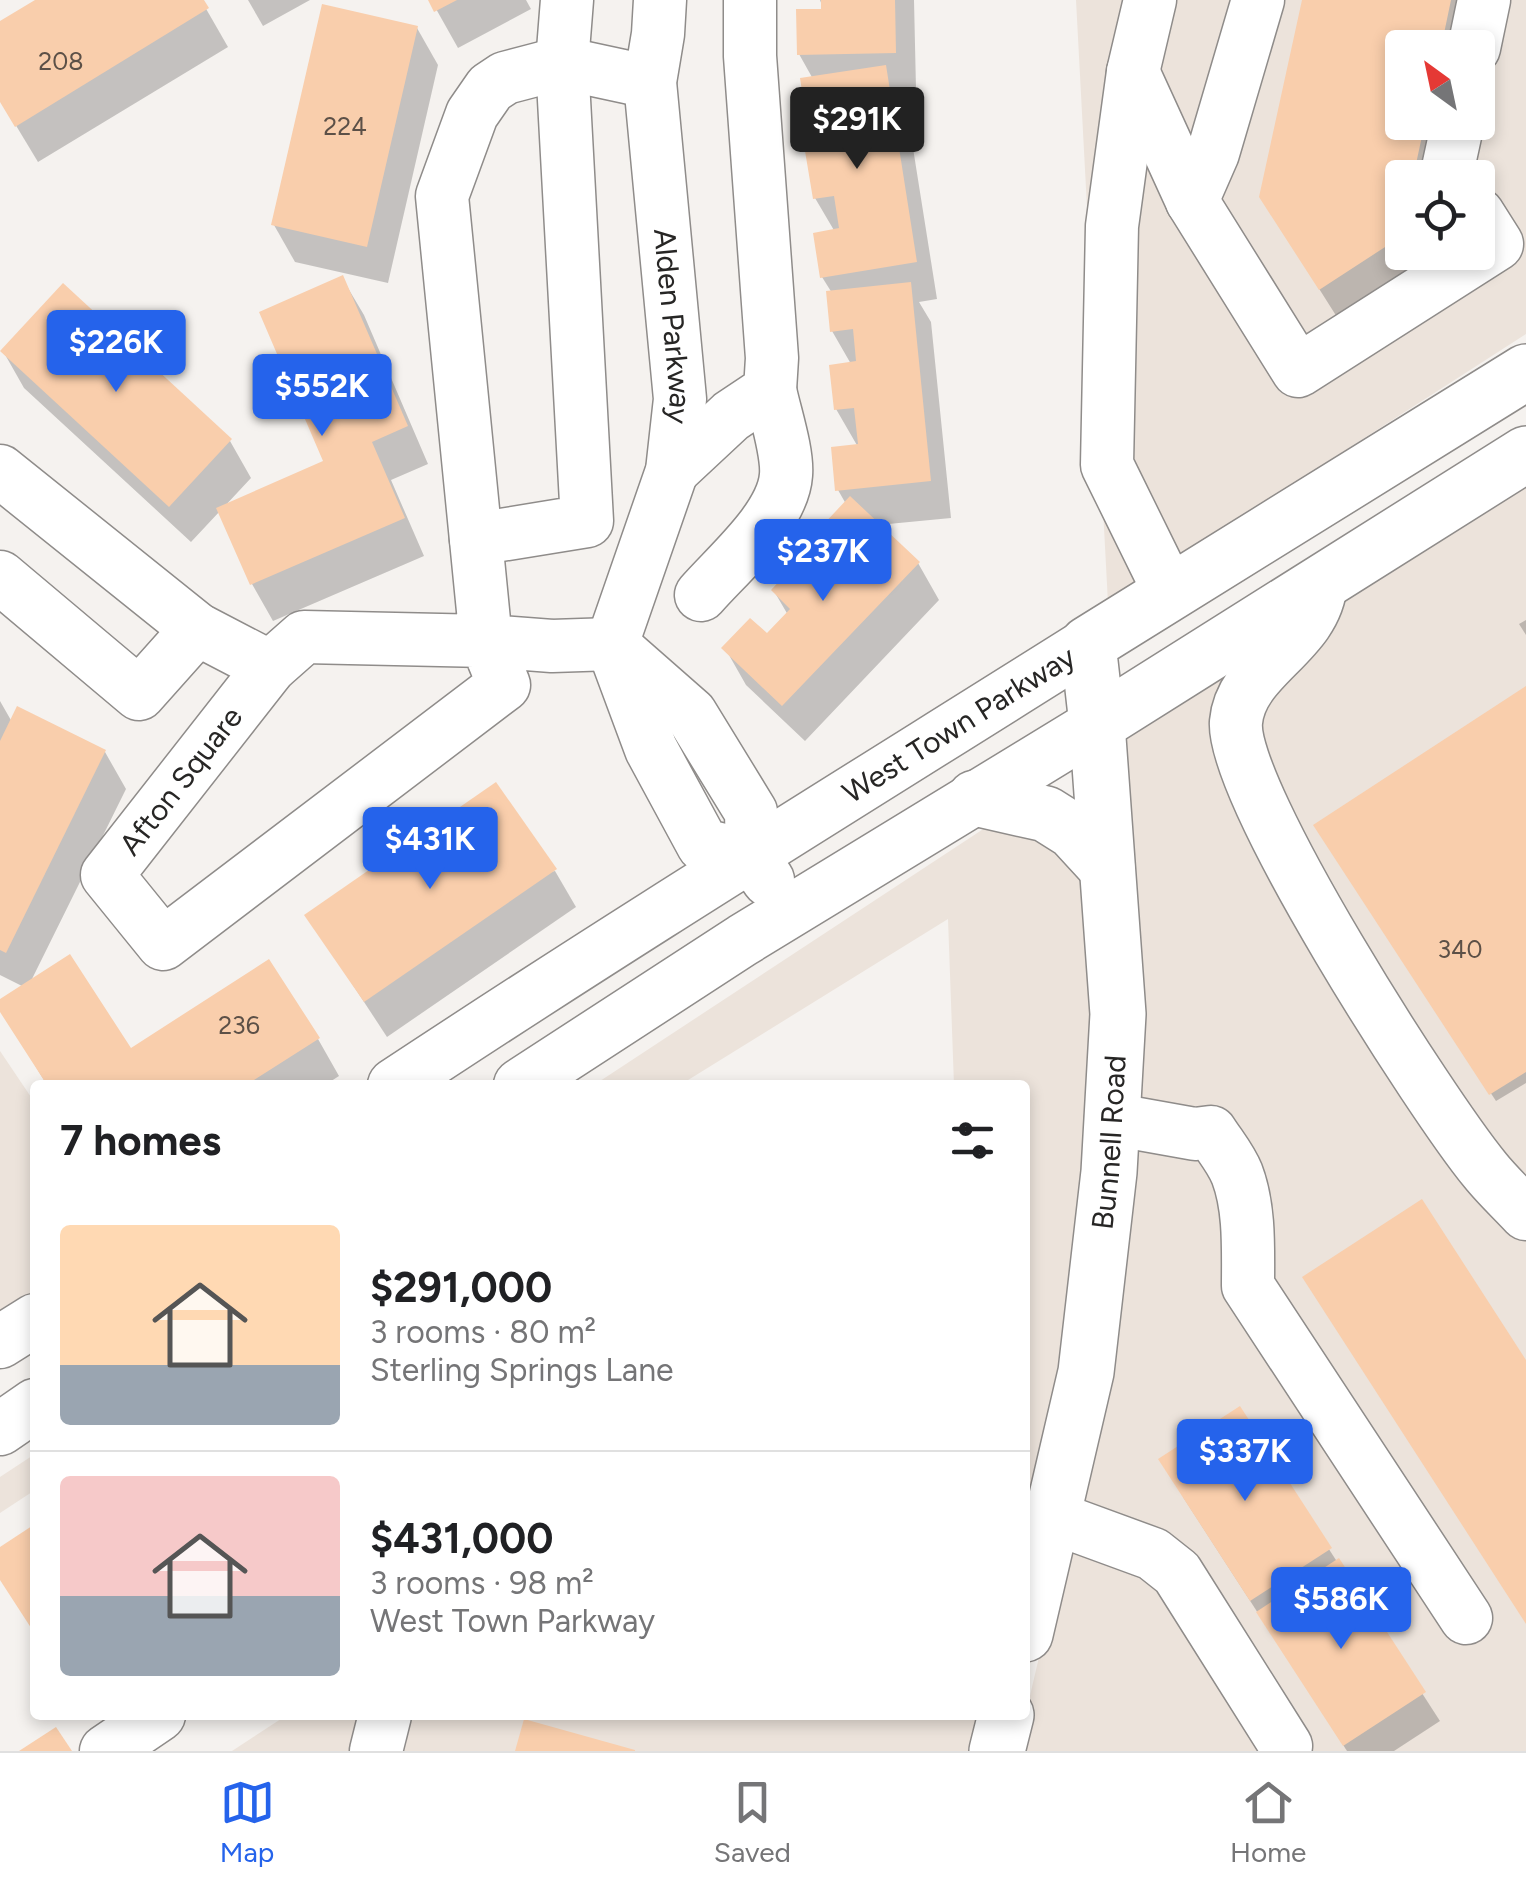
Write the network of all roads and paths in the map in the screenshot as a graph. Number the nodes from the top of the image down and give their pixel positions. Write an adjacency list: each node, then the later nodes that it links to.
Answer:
1 (567, 0): 8 (street)
2 (660, 0): 10 (street, Alden Parkway)
3 (750, 0): 14 (street)
4 (1150, 0): 9 (street)
5 (1258, 0): 11 (street)
6 (1484, 0): 7 (street)
7 (1478, 30)
8 (562, 63): 10 (street); 19 (street, Afton Square); 19 (street)
9 (1133, 72): 11 (street); 22 (street)
10 (650, 82): 15 (street, Alden Parkway)
11 (1192, 202): 12 (street)
12 (1457, 270)
13 (1526, 372): 22 (main road, West Town Parkway)
14 (771, 374): 15 (street); 18 (street); 23 (street)
15 (679, 392): 18 (street, Alden Parkway)
16 (1526, 454): 21 (main road)
17 (0, 471): 24 (street)
18 (672, 471): 26 (street, Alden Parkway)
19 (476, 539): 25 (street, Afton Square)
20 (0, 577): 24 (street)
21 (1321, 583): 29 (main road); 37 (street)
22 (1170, 593): 27 (main road, West Town Parkway)
23 (701, 595)
24 (197, 629): 28 (street)
25 (486, 641): 26 (street, Afton Square); 28 (street, Afton Square); 28 (street, Afton Square)
26 (612, 644): 31 (street)
27 (1088, 644): 29 (main road, Bunnell Road); 31 (street, West Town Parkway)
28 (270, 667)
29 (1097, 724): 30 (street); 32 (main road, Bunnell Road)
30 (975, 798): 32 (main road); 33 (street)
31 (752, 857): 33 (street); 35 (street, West Town Parkway)
32 (1107, 868): 36 (main road, Bunnell Road)
33 (790, 911): 34 (street)
34 (555, 1076)
35 (402, 1080)
36 (1111, 1119): 42 (main road, Bunnell Road); 44 (street)
37 (1526, 1214)
38 (30, 1323): 39 (street)
39 (0, 1342)
40 (30, 1409): 41 (street)
41 (0, 1428)
42 (1052, 1517): 43 (main road, Bunnell Road); 48 (street)
43 (1030, 1612)
44 (1466, 1618)
45 (152, 1720): 49 (street)
46 (384, 1720): 50 (street)
47 (1005, 1720): 51 (main road)
48 (1286, 1746)
49 (106, 1751)
50 (376, 1751)
51 (998, 1751)

